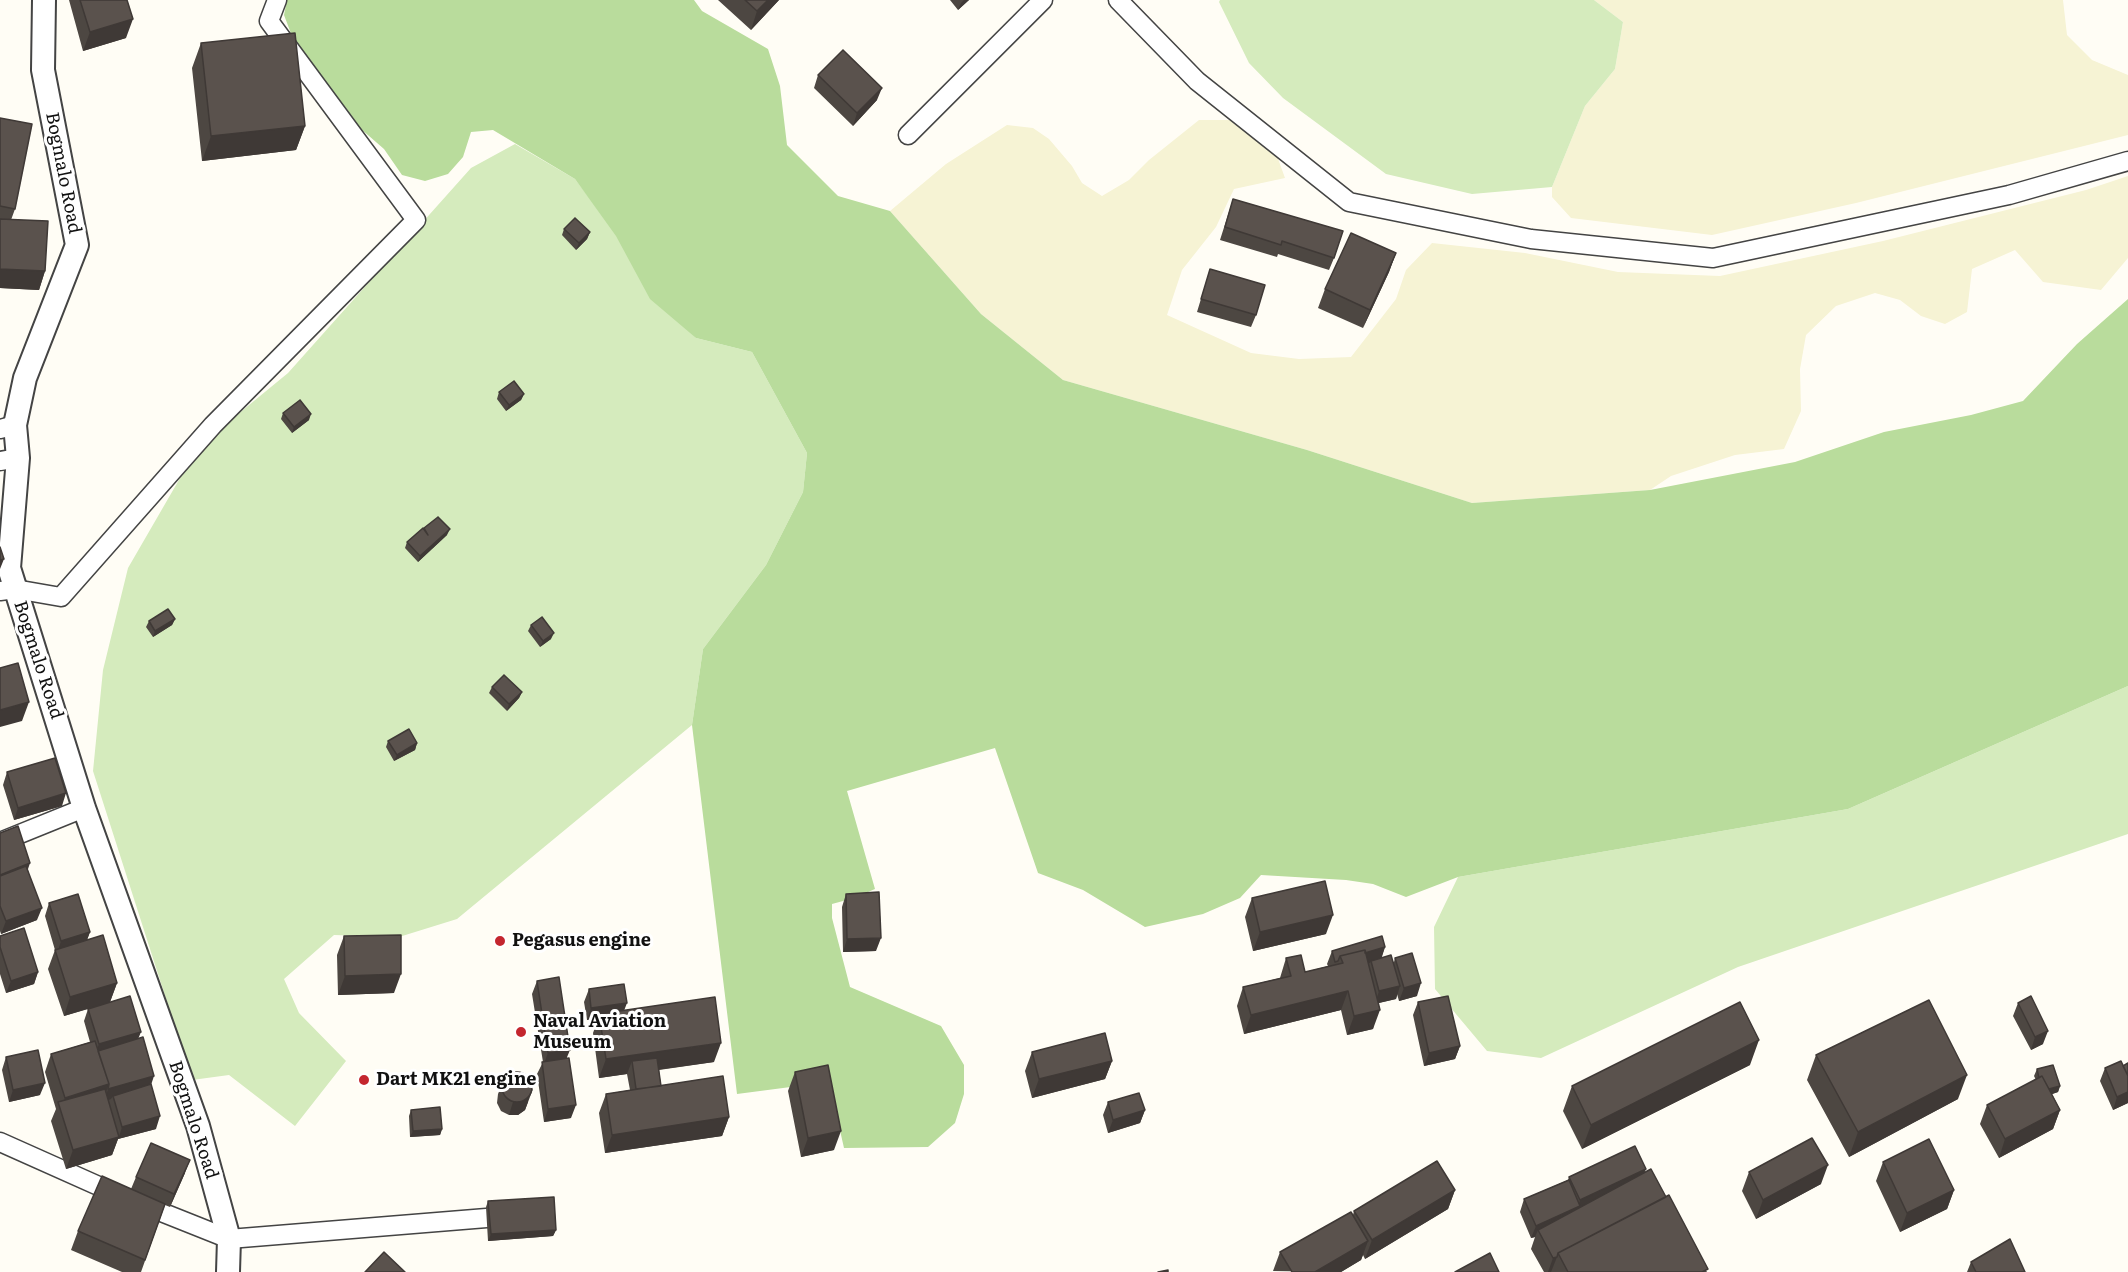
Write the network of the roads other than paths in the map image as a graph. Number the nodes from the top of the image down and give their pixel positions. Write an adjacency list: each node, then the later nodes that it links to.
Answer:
1 (44, 0): 7 (street, Bogmalo Road)
2 (277, 0): 9 (street)
3 (1043, 0): 5 (street)
4 (1118, 0): 6 (street)
5 (908, 135)
6 (2128, 161)
7 (7, 427): 8 (street, Bogmalo Road)
8 (9, 459): 9 (street, Bogmalo Road)
9 (8, 590): 10 (street, Bogmalo Road)
10 (84, 808): 11 (street); 14 (street, Bogmalo Road)
11 (0, 842)
12 (0, 1142): 14 (street)
13 (521, 1215): 14 (street)
14 (229, 1239): 15 (street, Bogmalo Road)
15 (228, 1272)

